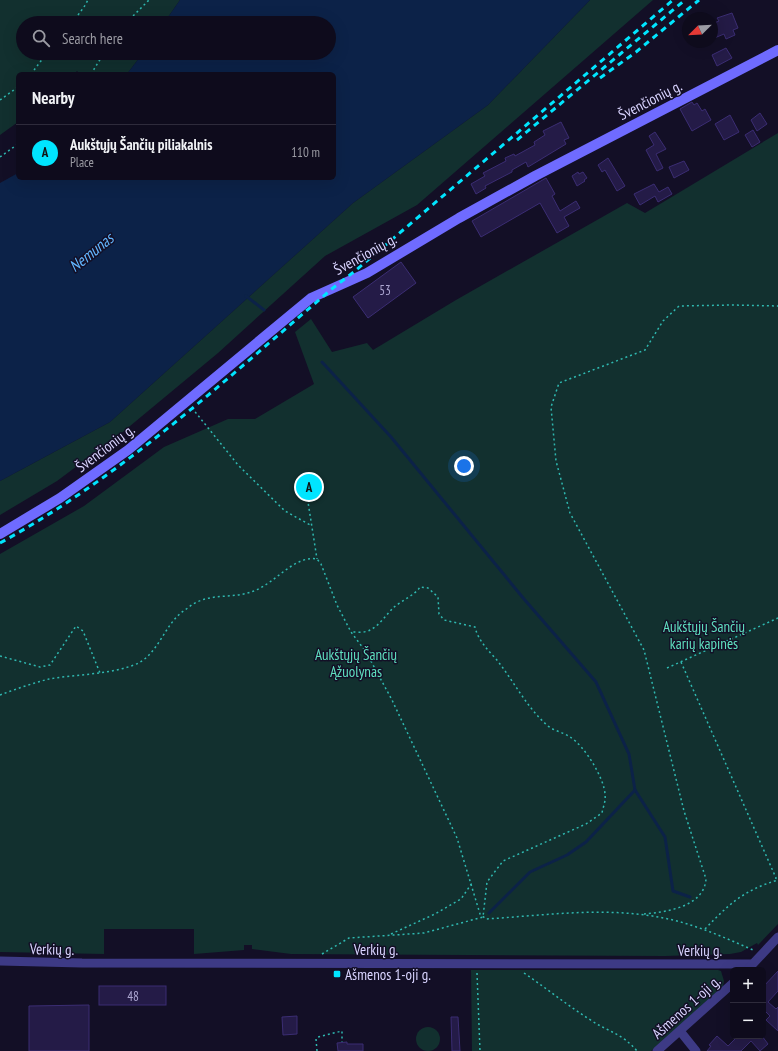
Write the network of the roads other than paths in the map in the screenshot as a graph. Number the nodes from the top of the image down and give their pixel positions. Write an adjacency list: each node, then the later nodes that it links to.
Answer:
1 (778, 50): 2 (street, Švenčionių g.)
2 (0, 534)
3 (778, 937): 5 (street)
4 (0, 961): 5 (street, Verkių g.)
5 (749, 967)
6 (730, 986): 7 (street, Ašmenos 1-oji g.)
7 (680, 1031): 8 (street, Ašmenos 1-oji g.); 9 (street)
8 (657, 1051)
9 (696, 1051)

